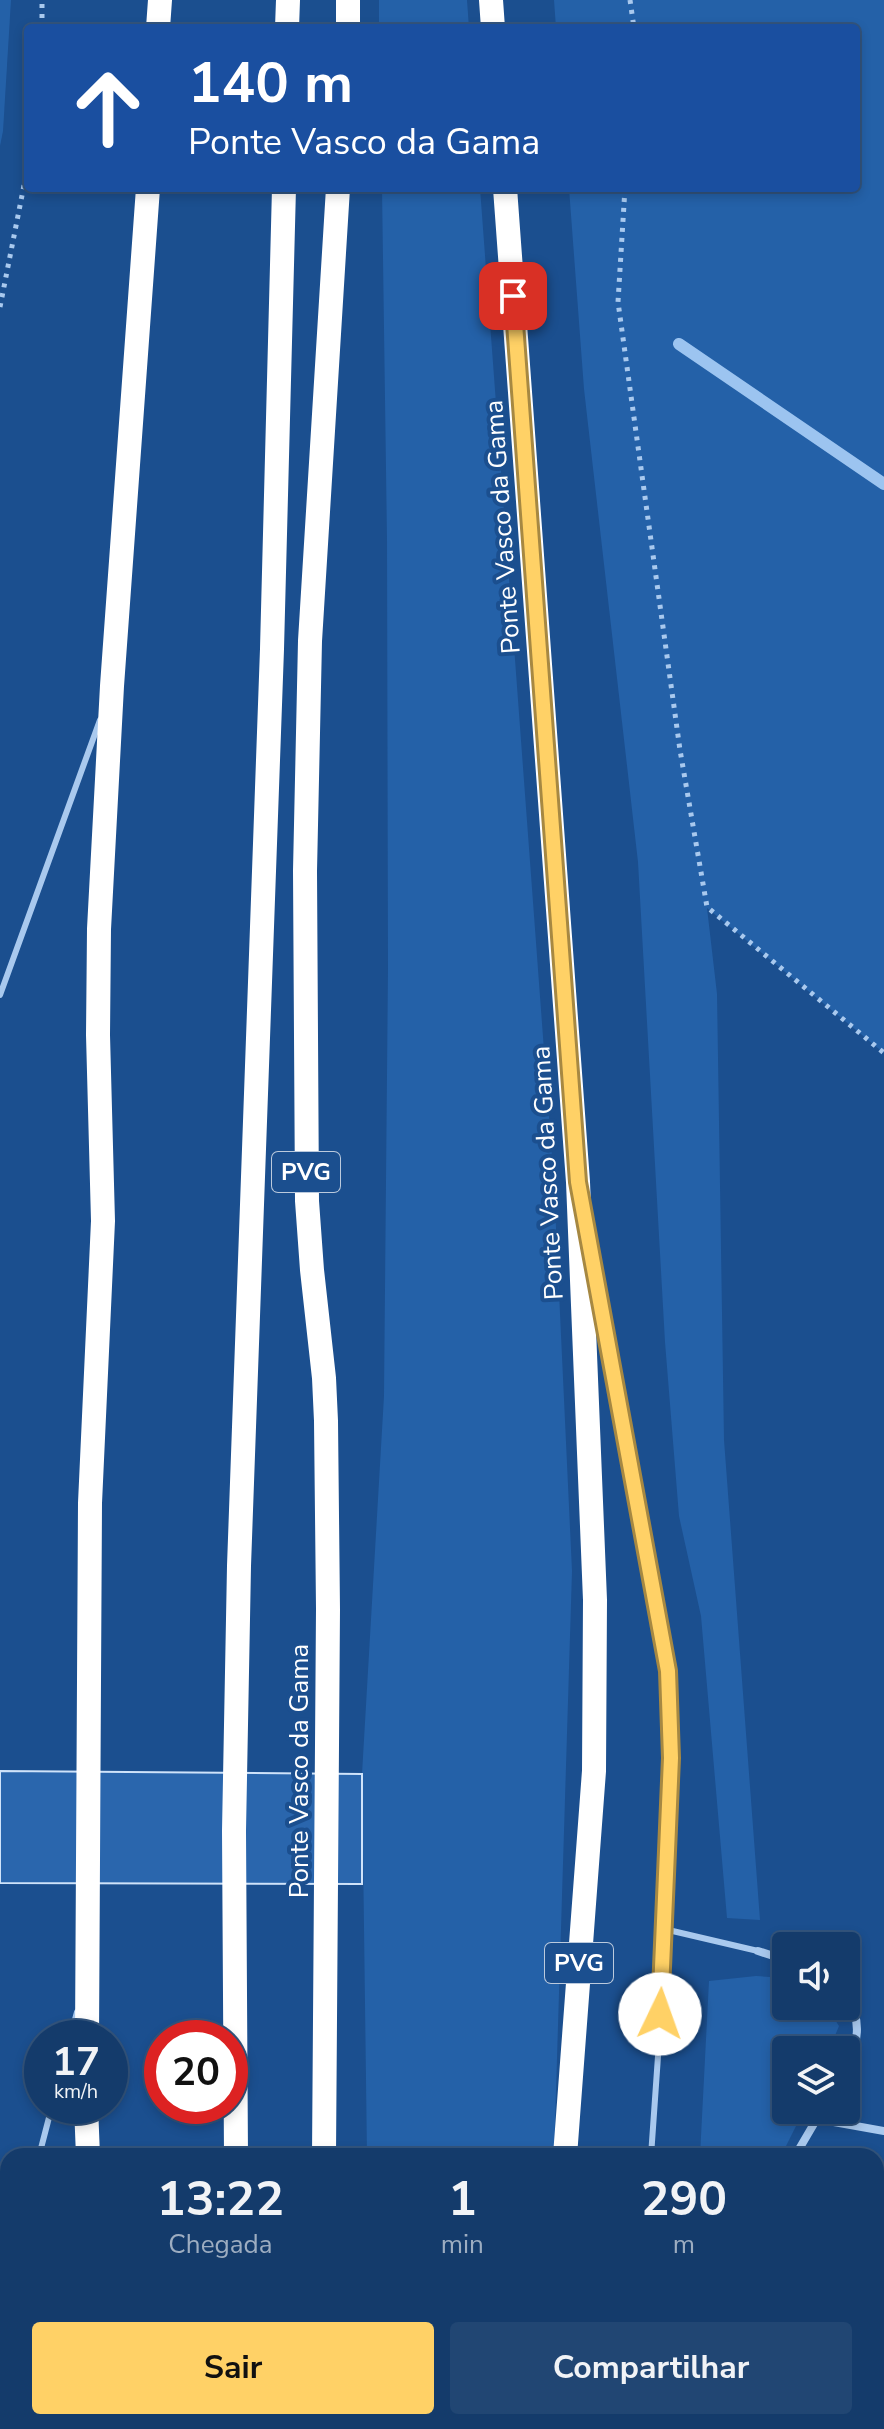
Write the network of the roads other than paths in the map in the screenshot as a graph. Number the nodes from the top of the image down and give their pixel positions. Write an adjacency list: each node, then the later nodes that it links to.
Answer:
1 (160, 0): 5 (highway)
2 (288, 0): 6 (highway)
3 (348, 0): 7 (highway)
4 (491, 0): 8 (highway)
5 (158, 24)
6 (287, 24)
7 (348, 24)
8 (493, 24)
9 (148, 192): 13 (highway)
10 (284, 192): 31 (highway, PVG)
11 (338, 192): 32 (highway, Ponte Vasco da Gama / PVG)
12 (505, 192): 15 (highway, Ponte Vasco da Gama / PVG)
13 (112, 686): 14 (lane); 21 (highway)
14 (0, 995)
15 (578, 1182): 16 (lane); 33 (highway, Ponte Vasco da Gama / PVG)
16 (589, 1242)
17 (592, 1257): 18 (lane)
18 (664, 1929): 19 (lane); 34 (lane)
19 (758, 1951): 20 (street)
20 (772, 1956)
21 (87, 1973): 22 (lane); 23 (highway)
22 (75, 2020)
23 (87, 2020)
24 (47, 2124): 29 (lane)
25 (87, 2124): 30 (highway)
26 (814, 2124): 35 (street)
27 (845, 2124): 28 (street)
28 (884, 2131)
29 (41, 2148)
30 (88, 2148)
31 (236, 2148)
32 (324, 2148)
33 (566, 2148)
34 (651, 2148)
35 (800, 2148)

